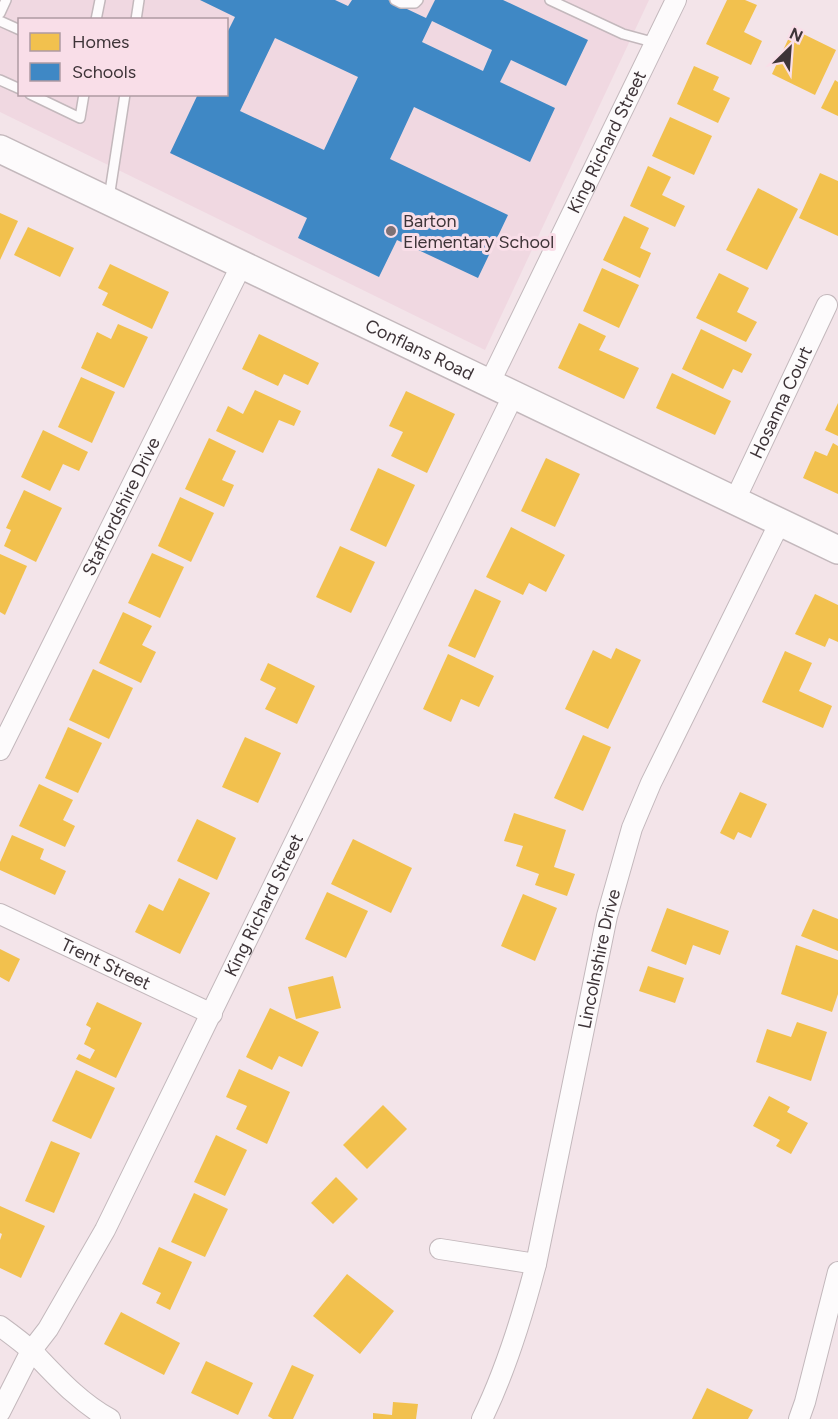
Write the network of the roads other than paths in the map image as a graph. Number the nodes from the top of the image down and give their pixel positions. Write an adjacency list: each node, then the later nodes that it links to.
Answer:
1 (6, 0): 8 (lane)
2 (100, 0): 9 (lane)
3 (139, 0): 10 (lane)
4 (395, 0): 5 (lane)
5 (418, 0)
6 (550, 0): 13 (lane)
7 (676, 0): 13 (street, King Richard Street)
8 (0, 13)
9 (96, 18)
10 (136, 18)
11 (0, 21): 12 (lane)
12 (18, 29)
13 (656, 43): 23 (street, King Richard Street)
14 (0, 80): 15 (lane)
15 (18, 88)
16 (34, 96): 17 (lane)
17 (84, 96)
18 (125, 96): 20 (lane)
19 (0, 149): 20 (main road, Conflans Road)
20 (109, 201): 21 (main road, Conflans Road)
21 (242, 264): 23 (main road, Conflans Road); 27 (street, Staffordshire Drive)
22 (827, 305): 24 (street, Hosanna Court)
23 (502, 388): 24 (main road, Conflans Road); 29 (street, King Richard Street)
24 (735, 500): 25 (main road, Conflans Road)
25 (780, 522): 26 (main road, Conflans Road); 31 (street, Lincolnshire Drive)
26 (838, 550)
27 (0, 750)
28 (0, 914): 29 (street, Trent Street)
29 (212, 1014): 34 (street, King Richard Street)
30 (440, 1249): 31 (street)
31 (536, 1264): 37 (street, Lincolnshire Drive)
32 (838, 1272): 38 (street)
33 (0, 1326): 34 (street)
34 (31, 1351): 35 (street, King Richard Street); 36 (street)
35 (0, 1412)
36 (110, 1419)
37 (482, 1419)
38 (799, 1419)

